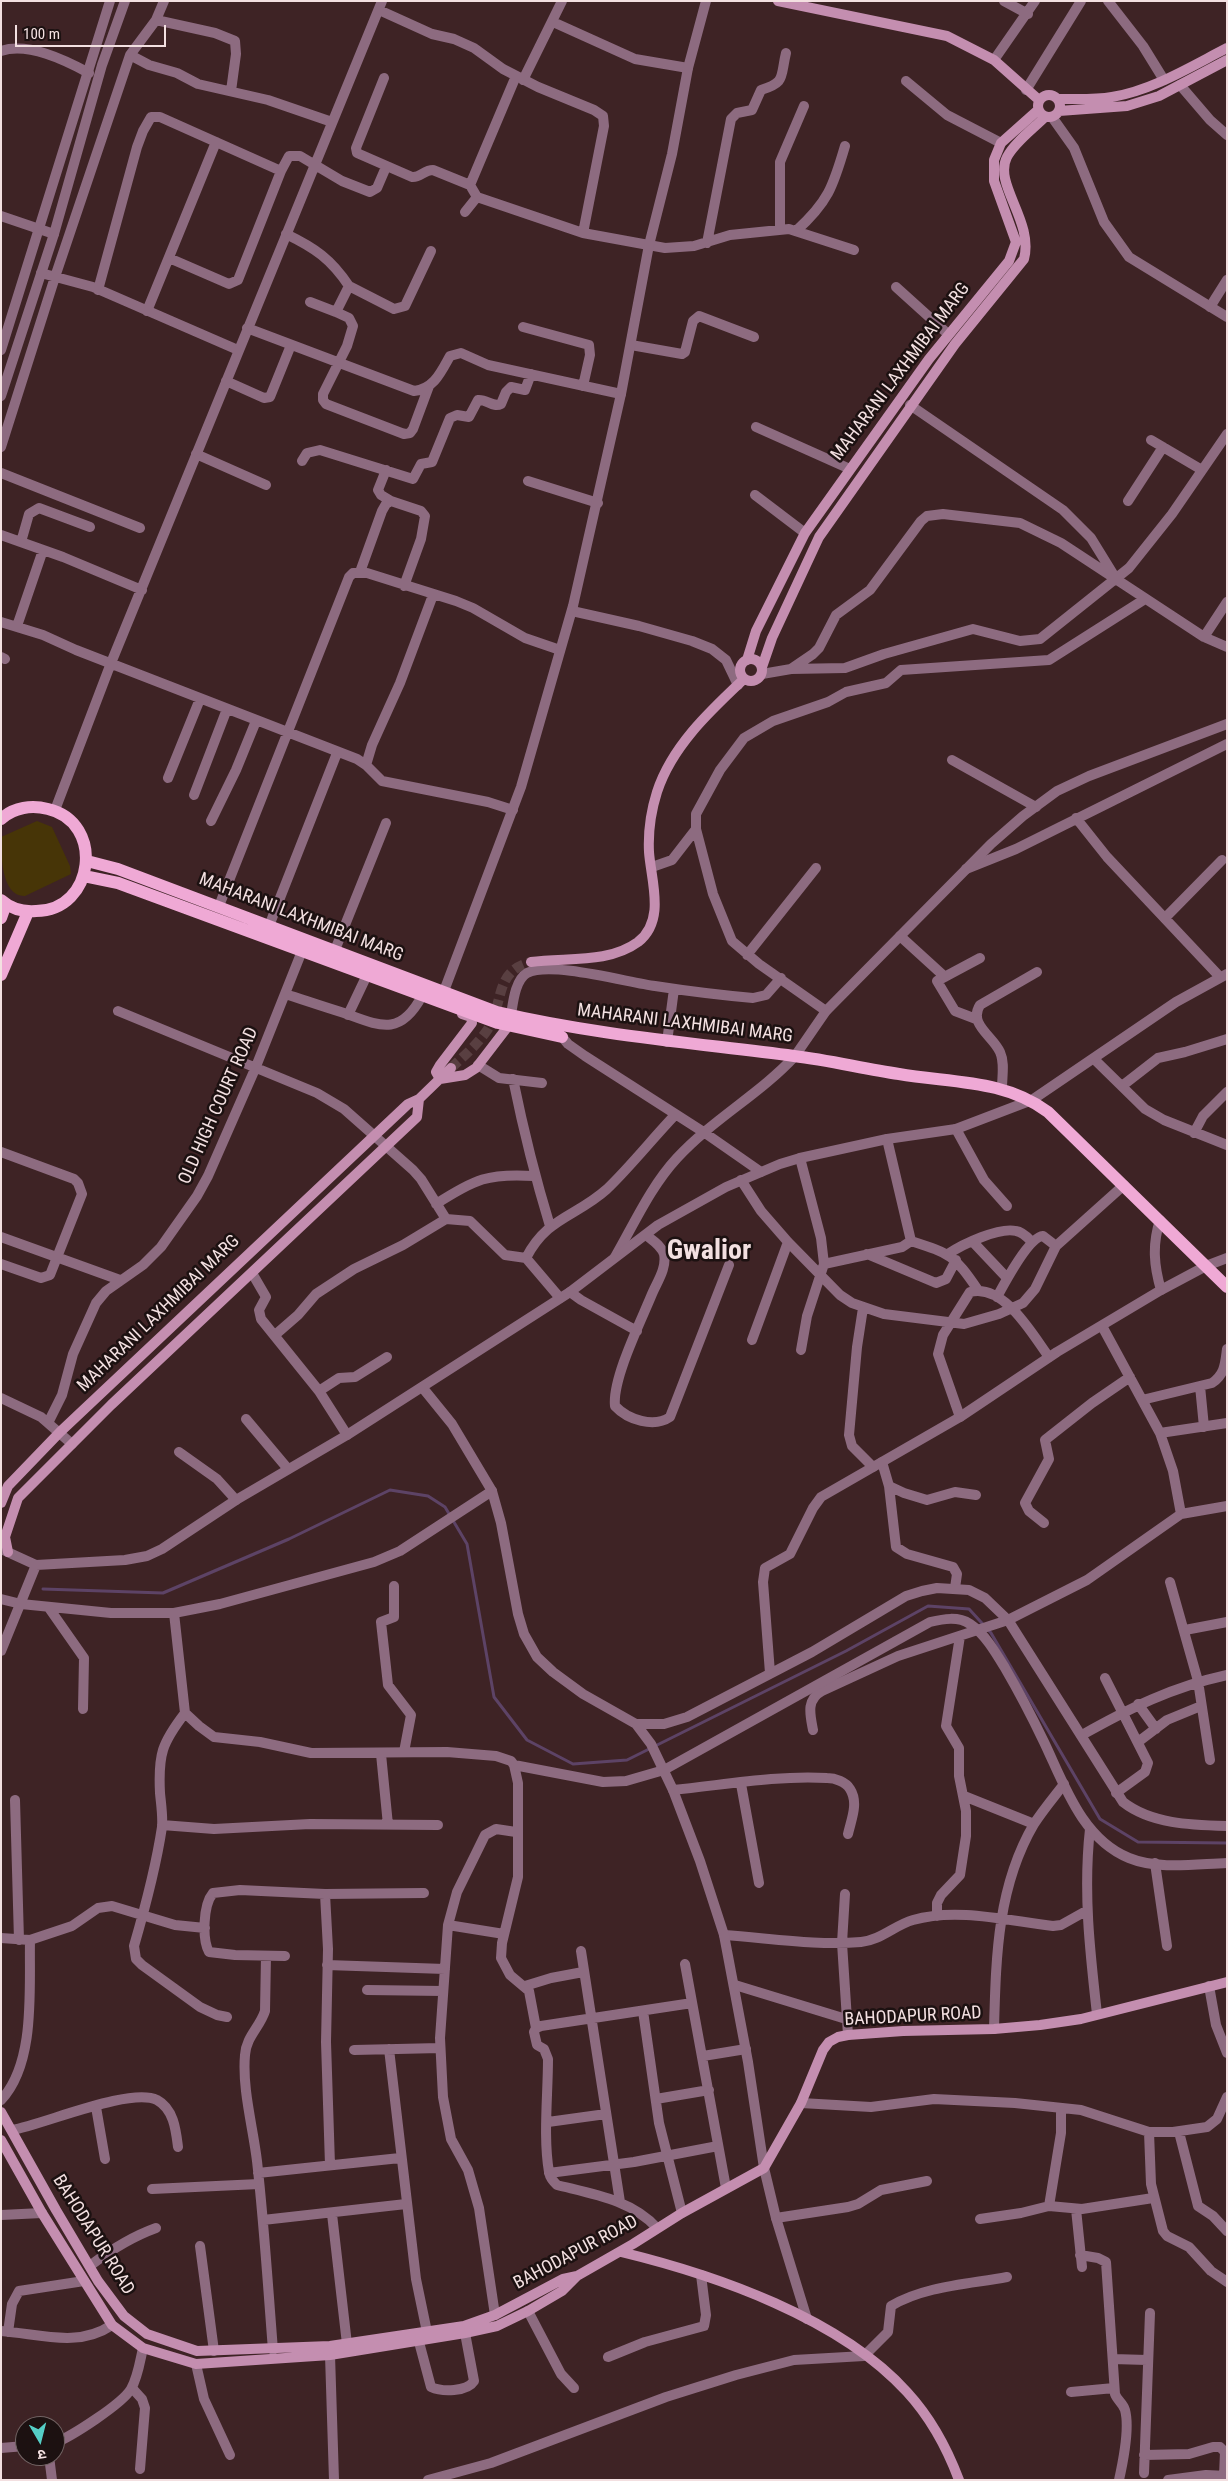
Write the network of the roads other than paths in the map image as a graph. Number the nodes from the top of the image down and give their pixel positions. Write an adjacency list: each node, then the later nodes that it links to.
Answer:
1 (110, 1): 22 (street)
2 (125, 1): 49 (street)
3 (164, 1): 13 (street)
4 (562, 1): 14 (street)
5 (706, 1): 21 (street)
6 (778, 1): 19 (main road)
7 (1004, 1): 12 (street)
8 (1034, 1): 12 (street)
9 (1081, 1): 28 (street)
10 (1108, 1): 26 (street)
11 (380, 6): 24 (street); 33 (street)
12 (1028, 14): 19 (street)
13 (156, 20): 18 (street); 29 (street)
14 (553, 22): 21 (street); 24 (street)
15 (1227, 48): 26 (main road)
16 (1, 51): 22 (street)
17 (786, 54): 51 (street)
18 (130, 55): 29 (street); 57 (street)
19 (994, 60): 28 (main road)
20 (1227, 60): 27 (main road)
21 (688, 68): 52 (street)
22 (89, 73): 46 (street)
23 (384, 78): 39 (street)
24 (519, 78): 41 (street); 48 (street)
25 (906, 80): 36 (street)
26 (1164, 80): 30 (main road)
27 (1180, 85): 32 (main road); 34 (street)
28 (1026, 90): 32 (main road)
29 (231, 91): 33 (street)
30 (1058, 99): 32 (main road); 32 (main road)
31 (804, 106): 45 (street)
32 (1047, 111): 36 (main road, MAHARANI LAXHMIBAI MARG); 63 (street); 82 (main road)
33 (332, 122): 38 (street)
34 (1227, 135)
35 (216, 142): 40 (street); 55 (street); 61 (street)
36 (1002, 143): 69 (main road, MAHARANI LAXHMIBAI MARG)
37 (845, 146): 47 (street)
38 (314, 166): 39 (street); 40 (street); 50 (street)
39 (386, 167): 41 (street)
40 (282, 171): 55 (street)
41 (470, 185): 42 (street)
42 (477, 197): 43 (street); 48 (street)
43 (465, 212)
44 (2, 217): 46 (street)
45 (780, 228): 47 (street); 51 (street)
46 (38, 229): 49 (street); 73 (street)
47 (796, 231): 53 (street)
48 (583, 233): 52 (street)
49 (54, 234): 56 (street)
50 (286, 234): 59 (street); 68 (street)
51 (708, 243): 52 (street)
52 (649, 246): 72 (street)
53 (854, 250)
54 (431, 251): 59 (street)
55 (168, 258): 64 (street)
56 (41, 273): 57 (street); 81 (street)
57 (55, 277): 61 (street); 86 (street)
58 (1227, 280): 63 (street)
59 (349, 286): 65 (street)
60 (896, 287): 69 (street)
61 (98, 290): 64 (street)
62 (310, 302): 65 (street)
63 (1210, 307): 66 (street)
64 (147, 311): 74 (street)
65 (336, 312): 75 (street)
66 (1227, 317)
67 (523, 327): 79 (street)
68 (247, 328): 71 (street); 74 (street)
69 (948, 334): 90 (main road, MAHARANI LAXHMIBAI MARG)
70 (754, 338): 72 (street)
71 (291, 345): 75 (street); 77 (street)
72 (631, 345): 80 (street)
73 (1, 350)
74 (238, 350): 77 (street)
75 (337, 364): 78 (street); 78 (street)
76 (531, 374): 78 (street); 79 (street); 91 (street)
77 (226, 380): 88 (street)
78 (429, 386)
79 (583, 386): 80 (street)
80 (621, 394): 99 (street)
81 (1, 396)
82 (910, 405): 107 (street); 122 (main road)
83 (756, 427): 90 (street)
84 (1227, 434): 92 (street)
85 (1152, 440): 87 (street)
86 (1, 447)
87 (1163, 447): 92 (street); 98 (street)
88 (196, 454): 95 (street); 109 (street)
89 (302, 461): 91 (street)
90 (850, 469): 102 (main road, MAHARANI LAXHMIBAI MARG)
91 (386, 470): 97 (street)
92 (1202, 470): 107 (street)
93 (1, 473): 101 (street)
94 (528, 481): 99 (street)
95 (266, 484)
96 (755, 495): 102 (street)
97 (391, 501): 106 (street); 108 (street)
98 (1128, 501)
99 (598, 503): 113 (street)
100 (90, 527): 104 (street)
101 (140, 528)
102 (805, 533): 119 (main road, MAHARANI LAXHMIBAI MARG)
103 (1, 535): 104 (street)
104 (21, 542): 105 (street)
105 (43, 550): 109 (street); 115 (street)
106 (360, 572): 108 (street); 128 (street)
107 (1117, 580): 111 (street); 121 (street); 121 (street)
108 (404, 586): 110 (street)
109 (142, 590): 120 (street)
110 (433, 595): 118 (street); 132 (street)
111 (1145, 600): 116 (street); 142 (street)
112 (1227, 602): 116 (street)
113 (572, 611): 118 (street); 123 (street)
114 (1, 622): 115 (street)
115 (17, 626): 120 (street)
116 (1204, 637): 117 (street)
117 (1227, 647)
118 (560, 650): 137 (street)
119 (747, 660): 122 (main road); 123 (main road)
120 (111, 663): 124 (street); 136 (street)
121 (790, 669): 122 (street)
122 (762, 670): 123 (main road)
123 (741, 682): 145 (main road)
124 (200, 698): 125 (street); 133 (street)
125 (227, 709): 126 (street); 134 (street)
126 (256, 721): 128 (street); 140 (street)
127 (1227, 724): 135 (street)
128 (288, 734): 130 (street); 150 (street)
129 (1227, 744): 138 (street)
130 (337, 753): 132 (street); 154 (street)
131 (952, 760): 135 (street)
132 (366, 765): 137 (street)
133 (168, 778)
134 (194, 795)
135 (1036, 807): 147 (street)
136 (54, 810): 139 (main road); 144 (main road)
137 (513, 810): 170 (street)
138 (1076, 818): 147 (street); 153 (street)
139 (1, 819)
140 (211, 821)
141 (386, 823): 157 (street)
142 (696, 829): 145 (street); 158 (street)
143 (1222, 860): 153 (street)
144 (87, 861): 148 (main road); 150 (main road, MAHARANI LAXHMIBAI MARG)
145 (652, 867): 160 (main road)
146 (816, 868): 158 (street)
147 (966, 869): 155 (street)
148 (84, 876): 151 (main road); 156 (main road)
149 (4, 902): 151 (main road); 152 (main road)
150 (219, 906): 154 (main road, MAHARANI LAXHMIBAI MARG)
151 (28, 912): 162 (main road)
152 (1, 918)
153 (1165, 918): 164 (street)
154 (269, 926): 157 (main road, MAHARANI LAXHMIBAI MARG)
155 (900, 936): 165 (street); 172 (street)
156 (302, 950): 163 (main road); 168 (street, OLD HIGH COURT ROAD)
157 (335, 950): 170 (main road, MAHARANI LAXHMIBAI MARG)
158 (747, 955): 166 (street)
159 (980, 958): 165 (street)
160 (531, 962)
161 (1037, 972): 175 (street)
162 (1, 975)
163 (367, 975): 169 (main road); 173 (street)
164 (1223, 975): 181 (street)
165 (945, 977): 175 (street)
166 (780, 978): 167 (street); 172 (street)
167 (674, 989): 174 (street); 179 (street)
168 (285, 994): 173 (street); 184 (street, OLD HIGH COURT ROAD)
169 (422, 996): 170 (main road); 173 (street)
170 (440, 996): 174 (main road, MAHARANI LAXHMIBAI MARG); 186 (main road)
171 (118, 1010): 184 (street)
172 (826, 1011): 180 (street)
173 (348, 1015)
174 (510, 1020): 176 (main road, MAHARANI LAXHMIBAI MARG); 177 (main road); 182 (main road)
175 (976, 1020): 189 (street)
176 (553, 1025): 177 (street); 179 (main road, MAHARANI LAXHMIBAI MARG)
177 (562, 1037): 193 (street)
178 (1227, 1039): 188 (street)
179 (667, 1042): 180 (main road, MAHARANI LAXHMIBAI MARG)
180 (795, 1056): 189 (main road, MAHARANI LAXHMIBAI MARG); 195 (street)
181 (1094, 1059): 188 (street); 192 (street)
182 (478, 1065): 185 (street); 186 (main road)
183 (451, 1068): 186 (main road, MAHARANI LAXHMIBAI MARG)
184 (255, 1069): 197 (street); 232 (street, OLD HIGH COURT ROAD)
185 (513, 1078): 187 (street); 204 (street)
186 (440, 1079): 191 (main road, MAHARANI LAXHMIBAI MARG)
187 (542, 1083)
188 (1122, 1086): 196 (street)
189 (1002, 1088): 192 (main road, MAHARANI LAXHMIBAI MARG)
190 (1227, 1092): 196 (street)
191 (419, 1099): 197 (main road, MAHARANI LAXHMIBAI MARG); 200 (main road)
192 (1032, 1100): 194 (street); 206 (main road, MAHARANI LAXHMIBAI MARG)
193 (675, 1115): 195 (street); 211 (street)
194 (956, 1128): 198 (street); 208 (street)
195 (705, 1133): 203 (street); 224 (street)
196 (1194, 1133): 199 (street)
197 (375, 1135): 200 (street); 261 (main road, MAHARANI LAXHMIBAI MARG)
198 (887, 1139): 202 (street); 214 (street)
199 (1227, 1145)
200 (386, 1146): 207 (street); 229 (main road)
201 (1, 1152): 221 (street)
202 (800, 1158): 203 (street); 226 (street)
203 (760, 1172): 205 (street)
204 (534, 1176): 207 (street); 211 (street)
205 (741, 1180): 212 (street); 215 (street)
206 (1124, 1185): 210 (main road, MAHARANI LAXHMIBAI MARG); 218 (street)
207 (436, 1204): 209 (street)
208 (1007, 1206)
209 (446, 1219): 222 (street); 244 (street)
210 (1160, 1220): 228 (main road, MAHARANI LAXHMIBAI MARG); 235 (street)
211 (550, 1226): 222 (street)
212 (646, 1235): 224 (street); 243 (street)
213 (1, 1237): 221 (street)
214 (911, 1241): 219 (street); 220 (street)
215 (788, 1242): 230 (street); 245 (street)
216 (973, 1242): 217 (street); 220 (street); 231 (street)
217 (1032, 1242): 218 (street); 231 (street)
218 (1056, 1246): 240 (street)
219 (867, 1254): 220 (street); 226 (street)
220 (952, 1257): 234 (street)
221 (57, 1258): 225 (street); 232 (street)
222 (526, 1258): 238 (street)
223 (1227, 1258): 228 (street)
224 (613, 1260): 236 (street)
225 (1, 1264)
226 (824, 1264): 230 (street)
227 (729, 1265): 243 (street)
228 (1206, 1266): 233 (main road, MAHARANI LAXHMIBAI MARG); 235 (street)
229 (252, 1273): 244 (street); 264 (main road)
230 (822, 1277): 239 (street); 247 (street)
231 (1008, 1278): 237 (street)
232 (120, 1280): 258 (street, OLD HIGH COURT ROAD)
233 (1227, 1287)
234 (978, 1290): 237 (street); 241 (street)
235 (1162, 1290): 242 (street)
236 (570, 1292): 238 (street); 243 (street)
237 (998, 1297): 240 (street)
238 (560, 1298): 252 (street)
239 (864, 1308): 241 (street); 266 (street)
240 (1013, 1309): 241 (street); 249 (street)
241 (950, 1323): 256 (street)
242 (1102, 1326): 249 (street); 250 (street)
243 (636, 1331)
244 (274, 1335): 253 (street)
245 (752, 1340)
246 (1227, 1349): 251 (street)
247 (801, 1350)
248 (387, 1357): 253 (street)
249 (1049, 1357): 256 (street)
250 (1130, 1377): 255 (street); 276 (street)
251 (1200, 1386): 255 (street); 260 (street)
252 (422, 1387): 263 (street); 270 (street)
253 (319, 1391): 263 (street)
254 (1, 1398): 258 (street)
255 (1142, 1400): 262 (street)
256 (960, 1417): 266 (street)
257 (246, 1419): 267 (street)
258 (48, 1422): 261 (street)
259 (1227, 1423): 260 (street)
260 (1204, 1427): 262 (street)
261 (60, 1432): 264 (street); 268 (main road, MAHARANI LAXHMIBAI MARG)
262 (1160, 1433): 275 (street)
263 (348, 1435): 267 (street)
264 (72, 1444): 277 (main road)
265 (179, 1452): 272 (street)
266 (878, 1465): 269 (street); 292 (street)
267 (288, 1469): 272 (street)
268 (4, 1485): 273 (main road, MAHARANI LAXHMIBAI MARG)
269 (889, 1486): 271 (street); 281 (street)
270 (492, 1491): 285 (street); 301 (street)
271 (976, 1495)
272 (236, 1500): 278 (street)
273 (1, 1503)
274 (1227, 1506): 275 (street)
275 (1181, 1514): 286 (street)
276 (1044, 1523)
277 (5, 1550): 278 (street)
278 (36, 1565): 283 (street)
279 (1170, 1582): 289 (street)
280 (394, 1586): 306 (street)
281 (954, 1588): 286 (street); 292 (street)
282 (1, 1599): 283 (street)
283 (21, 1604): 284 (street); 291 (street)
284 (49, 1608): 285 (street); 298 (street)
285 (174, 1613): 299 (street)
286 (1006, 1620): 288 (street); 304 (street)
287 (1227, 1622): 289 (street)
288 (978, 1629): 290 (street); 310 (street); 312 (street)
289 (1185, 1630): 295 (street)
290 (960, 1636): 303 (street); 315 (street)
291 (1, 1651)
292 (770, 1673): 301 (street)
293 (1227, 1675): 295 (street)
294 (1105, 1678): 300 (street)
295 (1198, 1681): 296 (street); 297 (street)
296 (1138, 1704): 300 (street); 302 (street)
297 (1201, 1706): 302 (street); 308 (street)
298 (83, 1709)
299 (185, 1713): 307 (street); 318 (street)
300 (1122, 1713): 304 (street); 305 (street)
301 (636, 1724): 310 (street)
302 (1156, 1729): 305 (street)
303 (813, 1730)
304 (1082, 1735): 314 (street)
305 (1138, 1742): 314 (street)
306 (404, 1752): 307 (street); 309 (street)
307 (381, 1754): 319 (street)
308 (1210, 1760)
309 (514, 1765): 310 (street); 323 (street)
310 (663, 1766): 313 (street)
311 (741, 1784): 313 (street); 324 (street); 327 (street)
312 (1064, 1784): 317 (street); 322 (street)
313 (673, 1790): 338 (street)
314 (1116, 1793): 321 (street)
315 (964, 1796): 317 (street); 333 (street)
316 (15, 1800): 340 (street)
317 (1034, 1824): 334 (street)
318 (162, 1825): 319 (street); 332 (street)
319 (388, 1825): 320 (street)
320 (438, 1825)
321 (1227, 1826)
322 (1090, 1829): 326 (street); 331 (street)
323 (516, 1832): 335 (street); 337 (street)
324 (848, 1834)
325 (1227, 1863): 326 (street)
326 (1155, 1864): 343 (street)
327 (759, 1883)
328 (424, 1893): 329 (street)
329 (325, 1894): 336 (street); 348 (street)
330 (845, 1894): 342 (street)
331 (1086, 1911): 334 (street); 359 (street)
332 (141, 1916): 336 (street); 341 (street); 360 (street)
333 (938, 1916): 334 (street); 342 (street)
334 (1000, 1919): 364 (street)
335 (448, 1925): 337 (street); 349 (street)
336 (206, 1928): 345 (street)
337 (504, 1934): 353 (street)
338 (724, 1935): 342 (street); 352 (street)
339 (1, 1938): 340 (street)
340 (19, 1940): 341 (street)
341 (30, 1940): 375 (street)
342 (842, 1943): 362 (street)
343 (1167, 1946)
344 (581, 1951): 350 (street)
345 (266, 1956): 346 (street); 395 (street)
346 (286, 1956)
347 (685, 1964): 357 (street)
348 (327, 1965): 349 (street); 393 (street)
349 (445, 1969): 356 (street)
350 (583, 1972): 353 (street); 361 (street)
351 (1227, 1982): 354 (main road, BAHODAPUR ROAD)
352 (735, 1985): 362 (street); 368 (street)
353 (525, 1986): 363 (street)
354 (1209, 1986): 359 (main road, BAHODAPUR ROAD); 370 (street)
355 (367, 1990): 356 (street)
356 (443, 1991): 367 (street)
357 (692, 2003): 358 (street); 371 (street)
358 (643, 2011): 361 (street); 374 (street)
359 (1097, 2014): 364 (main road, BAHODAPUR ROAD)
360 (227, 2017)
361 (590, 2019): 363 (street); 380 (street)
362 (846, 2019): 365 (street)
363 (536, 2028): 382 (street)
364 (994, 2029): 365 (main road, BAHODAPUR ROAD)
365 (848, 2035): 376 (main road, BAHODAPUR ROAD)
366 (389, 2048): 367 (street); 369 (street); 390 (street)
367 (440, 2048): 428 (street)
368 (746, 2049): 371 (street); 394 (street)
369 (354, 2050)
370 (1227, 2053)
371 (703, 2056): 372 (street)
372 (709, 2090): 374 (street); 387 (street)
373 (1227, 2097): 381 (street)
374 (656, 2099): 389 (street)
375 (1, 2100)
376 (801, 2103): 378 (street); 394 (main road, BAHODAPUR ROAD)
377 (96, 2107): 383 (street); 388 (street); 391 (street)
378 (1061, 2108): 384 (street); 404 (street)
379 (1, 2112): 383 (main road, BAHODAPUR ROAD)
380 (606, 2114): 382 (street); 392 (street)
381 (1222, 2118): 385 (street)
382 (548, 2122): 396 (street)
383 (12, 2130): 419 (main road, BAHODAPUR ROAD)
384 (1149, 2132): 385 (street); 401 (street)
385 (1179, 2132): 415 (street)
386 (1, 2140): 406 (main road)
387 (718, 2146): 389 (street); 399 (street)
388 (178, 2147)
389 (667, 2156): 392 (street); 407 (street)
390 (400, 2158): 393 (street); 403 (street)
391 (105, 2159)
392 (615, 2164): 396 (street); 402 (street)
393 (330, 2165): 395 (street)
394 (764, 2168): 399 (main road, BAHODAPUR ROAD); 410 (street)
395 (258, 2173): 398 (street)
396 (549, 2173): 402 (street)
397 (927, 2181): 410 (street)
398 (259, 2184): 400 (street); 412 (street)
399 (726, 2188): 407 (main road, BAHODAPUR ROAD)
400 (152, 2189)
401 (1153, 2198): 405 (street); 425 (street)
402 (620, 2202): 414 (street)
403 (406, 2204): 408 (street); 432 (street)
404 (1049, 2206): 405 (street); 411 (street)
405 (1076, 2209): 418 (street)
406 (42, 2213): 409 (street); 424 (main road)
407 (682, 2213): 414 (main road, BAHODAPUR ROAD)
408 (332, 2214): 412 (street); 435 (street)
409 (1, 2215)
410 (776, 2218): 429 (street)
411 (980, 2219)
412 (263, 2220): 437 (street)
413 (156, 2228): 419 (street)
414 (657, 2228): 417 (main road, BAHODAPUR ROAD)
415 (1227, 2231)
416 (200, 2246): 438 (street)
417 (621, 2252): 421 (main road); 422 (main road, BAHODAPUR ROAD)
418 (1080, 2255): 420 (street); 442 (street)
419 (90, 2265): 438 (main road, BAHODAPUR ROAD)
420 (1082, 2267)
421 (701, 2275): 429 (main road); 441 (street)
422 (577, 2276): 426 (main road); 428 (main road, BAHODAPUR ROAD)
423 (1007, 2277): 440 (street)
424 (84, 2280): 430 (main road); 431 (street)
425 (1227, 2282)
426 (528, 2311): 433 (main road); 446 (street)
427 (1150, 2314): 443 (street)
428 (495, 2315): 432 (main road, BAHODAPUR ROAD)
429 (807, 2319): 440 (main road)
430 (112, 2325): 431 (street); 436 (main road)
431 (5, 2332)
432 (427, 2332): 435 (main road, BAHODAPUR ROAD)
433 (465, 2333): 434 (main road); 434 (street)
434 (419, 2342): 439 (main road)
435 (347, 2344): 437 (main road, BAHODAPUR ROAD)
436 (143, 2348): 444 (main road); 445 (street)
437 (273, 2350): 438 (main road, BAHODAPUR ROAD)
438 (214, 2352)
439 (330, 2355): 444 (main road); 459 (street)
440 (864, 2356): 460 (street); 461 (main road)
441 (608, 2357)
442 (1113, 2359): 443 (street); 447 (street)
443 (1147, 2360): 453 (street)
444 (196, 2364): 452 (street)
445 (132, 2388): 449 (street); 455 (street)
446 (574, 2388)
447 (1114, 2388): 448 (street); 462 (street)
448 (1072, 2392)
449 (65, 2437)
450 (15, 2447): 451 (street)
451 (1, 2448)
452 (230, 2454)
453 (1144, 2455): 456 (street); 457 (street)
454 (50, 2466): 458 (street)
455 (140, 2469)
456 (1144, 2473)
457 (1225, 2476): 463 (street)
458 (52, 2480)
459 (334, 2480)
460 (428, 2480)
461 (960, 2480)
462 (1119, 2480)
463 (1168, 2480)

